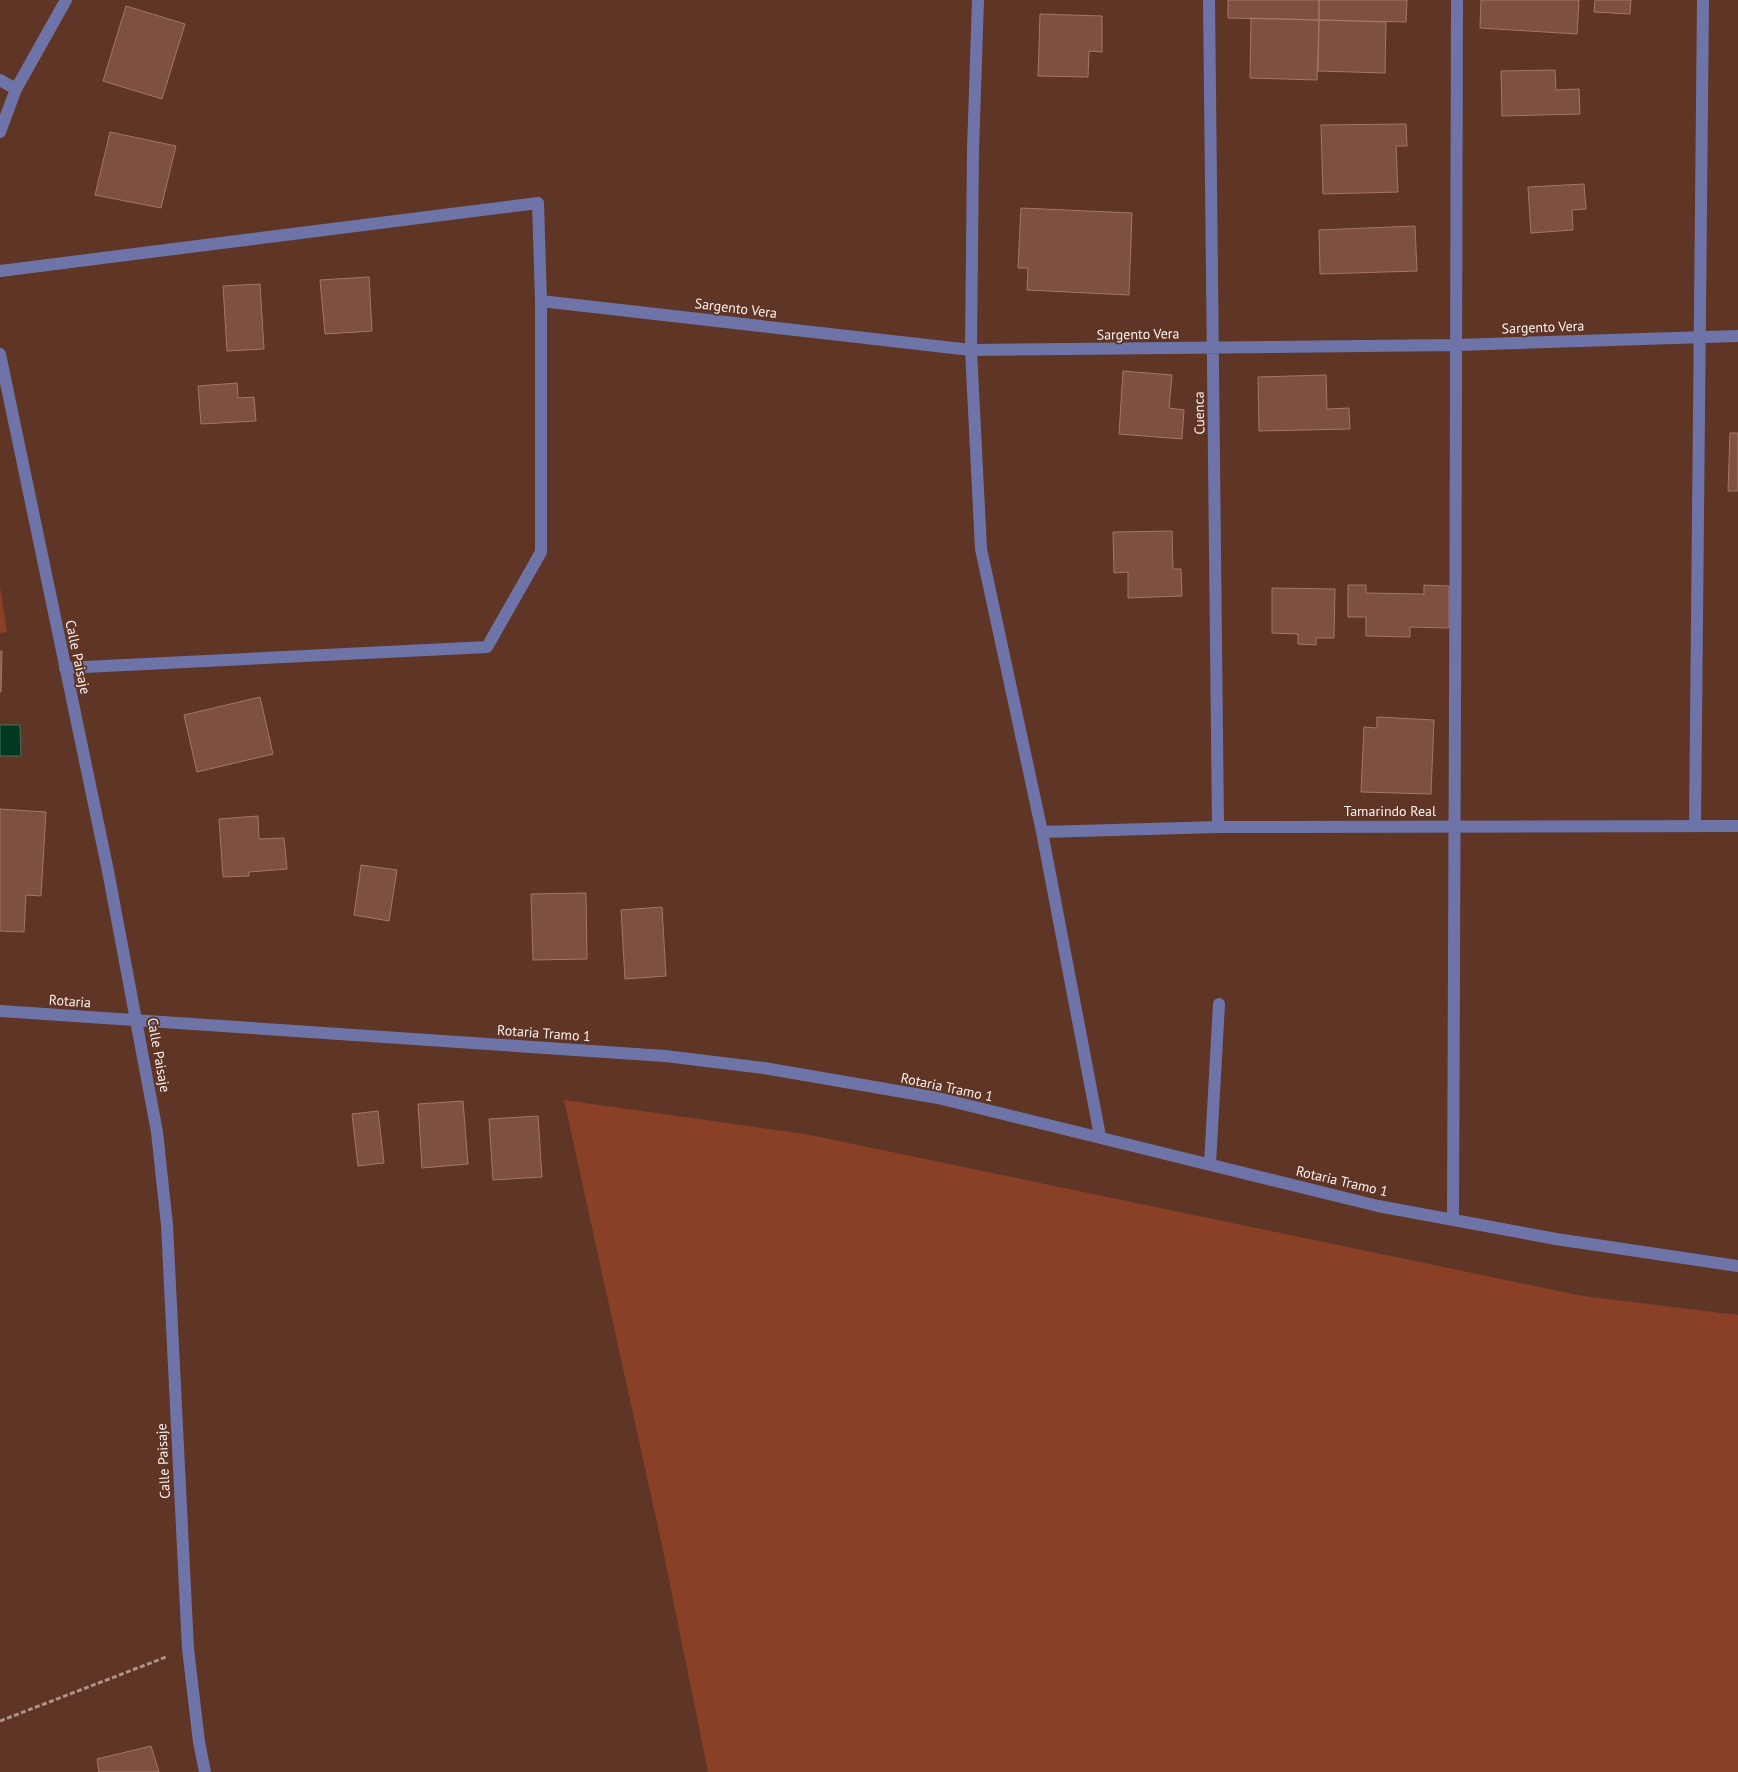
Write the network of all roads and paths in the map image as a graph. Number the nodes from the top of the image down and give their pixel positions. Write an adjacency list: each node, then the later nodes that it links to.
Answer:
1 (66, 0): 7 (street)
2 (978, 0): 15 (street)
3 (1210, 0): 14 (street, Cuenca)
4 (1456, 0): 13 (street)
5 (1704, 0): 12 (street)
6 (0, 80): 7 (street)
7 (16, 89): 8 (street)
8 (0, 132)
9 (0, 271): 10 (street)
10 (541, 301): 15 (street, Sargento Vera); 17 (street)
11 (1738, 336): 12 (street, Sargento Vera)
12 (1700, 337): 13 (street, Sargento Vera); 20 (street)
13 (1458, 345): 14 (street, Sargento Vera); 19 (street)
14 (1213, 348): 15 (street, Sargento Vera); 18 (street, Cuenca)
15 (972, 350): 22 (street)
16 (0, 354): 17 (street, Calle Paisaje)
17 (65, 668): 25 (street, Calle Paisaje)
18 (1218, 826): 19 (street, Tamarindo Real); 22 (street, Tamarindo Real)
19 (1453, 826): 20 (street, Tamarindo Real); 28 (street)
20 (1695, 826): 21 (street, Tamarindo Real)
21 (1738, 826)
22 (1042, 832): 26 (street)
23 (1218, 1004): 27 (street)
24 (0, 1011): 25 (street, Rotaria)
25 (138, 1021): 26 (street, Rotaria Tramo 1); 30 (street, Calle Paisaje)
26 (1100, 1136): 27 (street, Rotaria Tramo 1)
27 (1210, 1164): 28 (street, Rotaria Tramo 1)
28 (1453, 1220): 29 (street, Rotaria Tramo 1)
29 (1738, 1266)
30 (188, 1649): 31 (path); 32 (street, Calle Paisaje)
31 (0, 1721)
32 (205, 1772)

